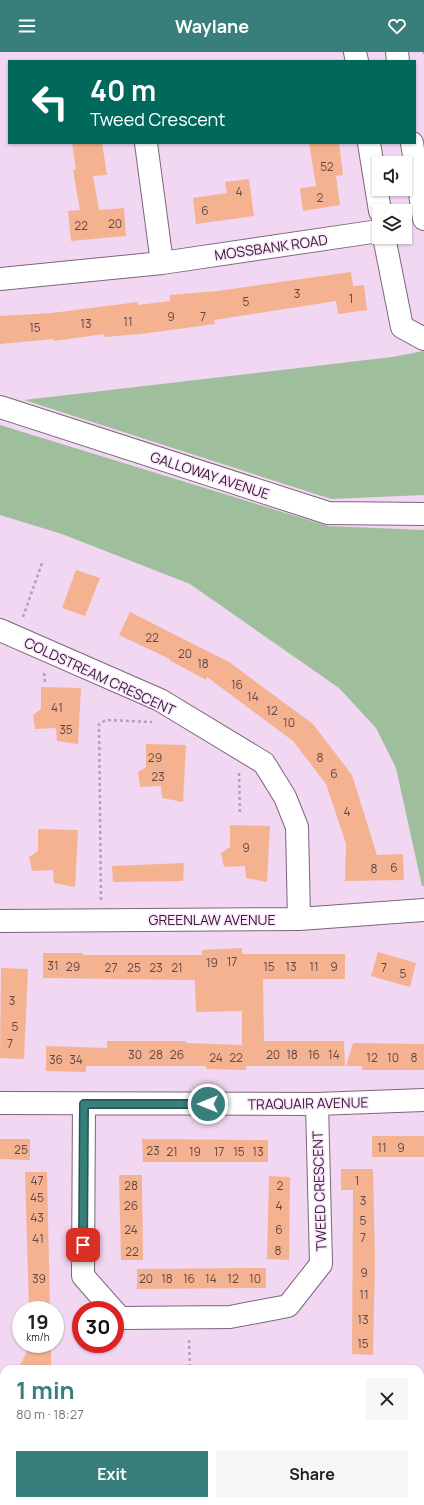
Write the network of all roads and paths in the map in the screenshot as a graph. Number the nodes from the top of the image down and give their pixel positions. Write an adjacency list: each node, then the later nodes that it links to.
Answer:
1 (146, 144): 8 (street)
2 (370, 144): 4 (street)
3 (412, 144): 5 (street)
4 (379, 204)
5 (424, 219)
6 (372, 233): 8 (street, MOSSBANK ROAD)
7 (385, 244): 10 (street)
8 (162, 263): 9 (street, MOSSBANK ROAD)
9 (0, 279)
10 (424, 339)
11 (0, 407): 12 (street, GALLOWAY AVENUE)
12 (424, 514)
13 (42, 563): 14 (path)
14 (8, 634): 15 (street, COLDSTREAM CRESCENT)
15 (169, 707): 16 (street, COLDSTREAM CRESCENT); 20 (path)
16 (239, 748): 17 (path); 19 (street, COLDSTREAM CRESCENT)
17 (240, 815)
18 (424, 910): 19 (street, GREENLAW AVENUE)
19 (299, 919): 20 (street, GREENLAW AVENUE)
20 (101, 920): 21 (street, GREENLAW AVENUE)
21 (0, 921)
22 (424, 1100): 25 (street, TRAQUAIR AVENUE)
23 (0, 1103): 24 (street, TRAQUAIR AVENUE)
24 (84, 1104): 25 (street, TRAQUAIR AVENUE); 26 (street, TWEED CRESCENT)
25 (317, 1104): 27 (street, TWEED CRESCENT)
26 (105, 1301)
27 (189, 1317): 28 (street, TWEED CRESCENT); 29 (path)
28 (124, 1318)
29 (190, 1365)

